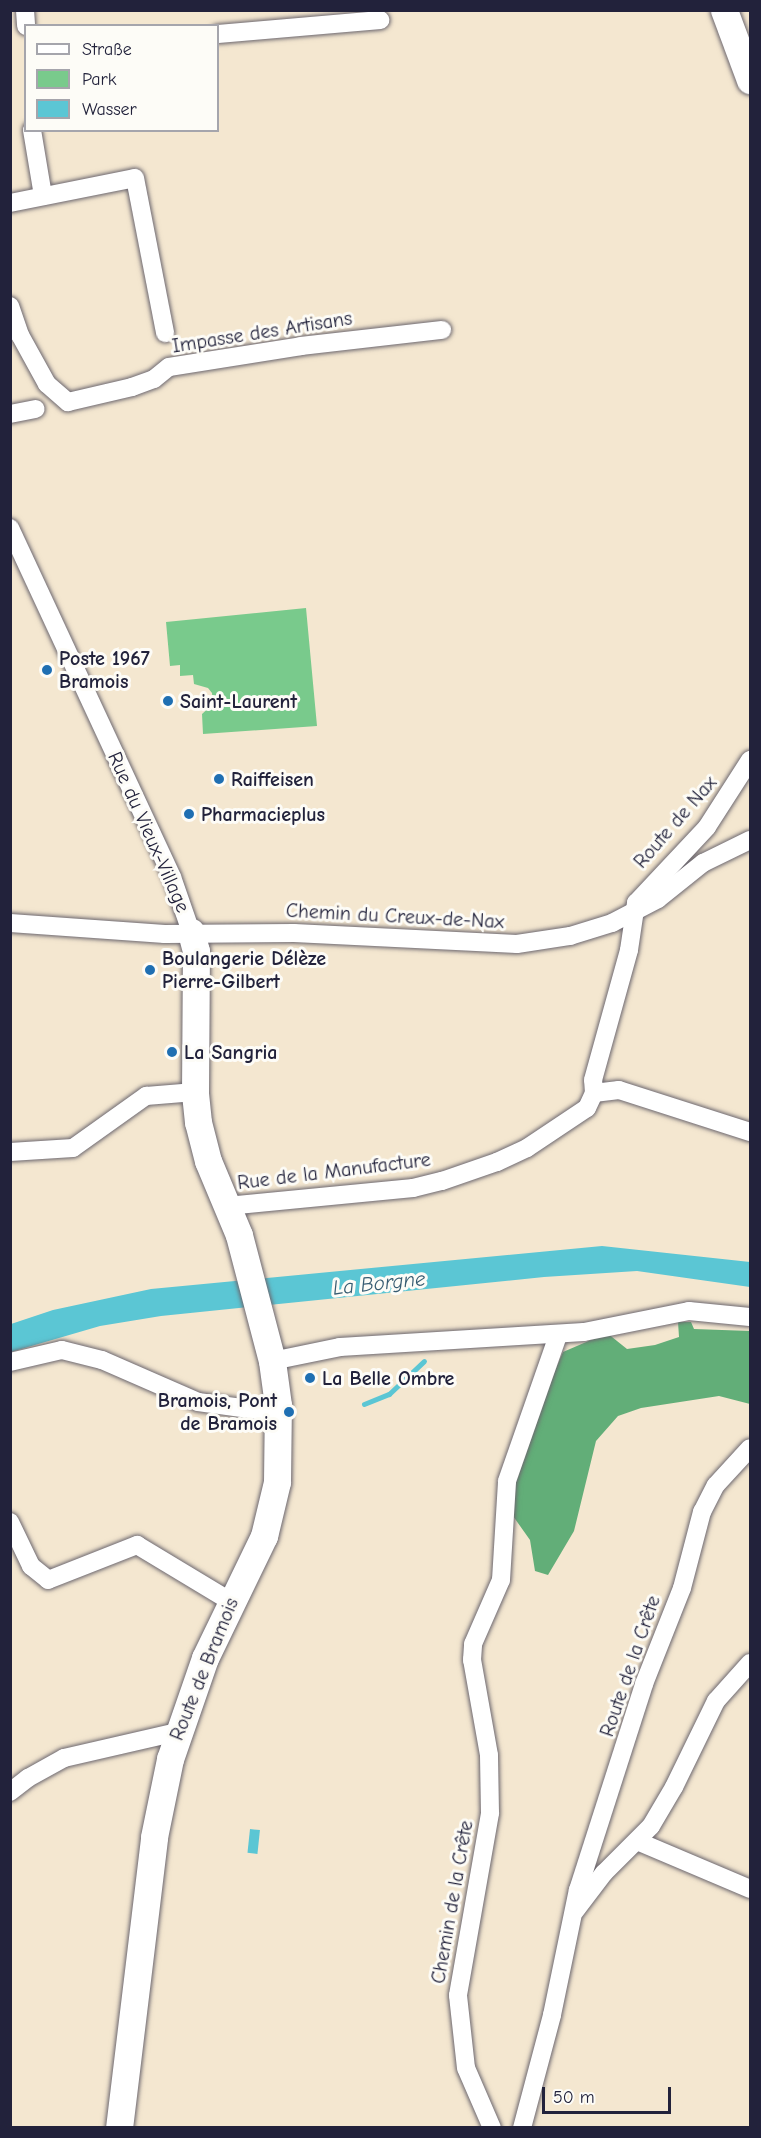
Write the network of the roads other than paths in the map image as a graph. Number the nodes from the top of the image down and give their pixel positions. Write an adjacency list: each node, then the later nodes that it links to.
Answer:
1 (724, 10): 4 (street)
2 (380, 20): 3 (street)
3 (219, 34)
4 (750, 80)
5 (32, 132): 6 (street)
6 (43, 196): 7 (street); 10 (street)
7 (10, 203)
8 (10, 306): 11 (street)
9 (442, 330): 11 (street, Impasse des Artisans)
10 (165, 333)
11 (60, 399): 12 (street)
12 (10, 414)
13 (10, 528): 18 (street, Rue du Vieux-Village)
14 (750, 760): 16 (street, Route de Nax)
15 (750, 840): 16 (street, Chemin du Creux-de-Nax)
16 (633, 914): 18 (street, Chemin du Creux-de-Nax); 20 (street)
17 (10, 923): 18 (street, Chemin du Creux-de-Nax)
18 (191, 932): 19 (street, Rue du Vieux-Village)
19 (195, 1092): 22 (street); 23 (street, Rue du Vieux-Village)
20 (594, 1093): 21 (street); 23 (street, Rue de la Manufacture)
21 (750, 1132)
22 (10, 1152)
23 (227, 1206): 25 (street, Rue du Vieux-Village)
24 (750, 1317): 26 (street)
25 (261, 1326): 27 (street, Route de Bramois)
26 (558, 1335): 27 (street); 40 (street, Chemin de la Crête)
27 (272, 1361): 29 (street, Route de Bramois)
28 (10, 1362): 29 (street)
29 (278, 1413): 32 (street, Route de Bramois)
30 (750, 1448): 38 (street, Route de la Crête)
31 (10, 1522): 32 (street)
32 (230, 1601): 34 (street, Route de Bramois)
33 (750, 1663): 36 (street, Route de la Crête)
34 (177, 1732): 35 (street); 39 (street, Route de Bramois)
35 (10, 1792)
36 (637, 1841): 37 (street); 38 (street, Route de la Crête)
37 (750, 1889)
38 (574, 1912): 41 (street, Route de la Crête)
39 (119, 2127)
40 (492, 2127)
41 (522, 2127)

